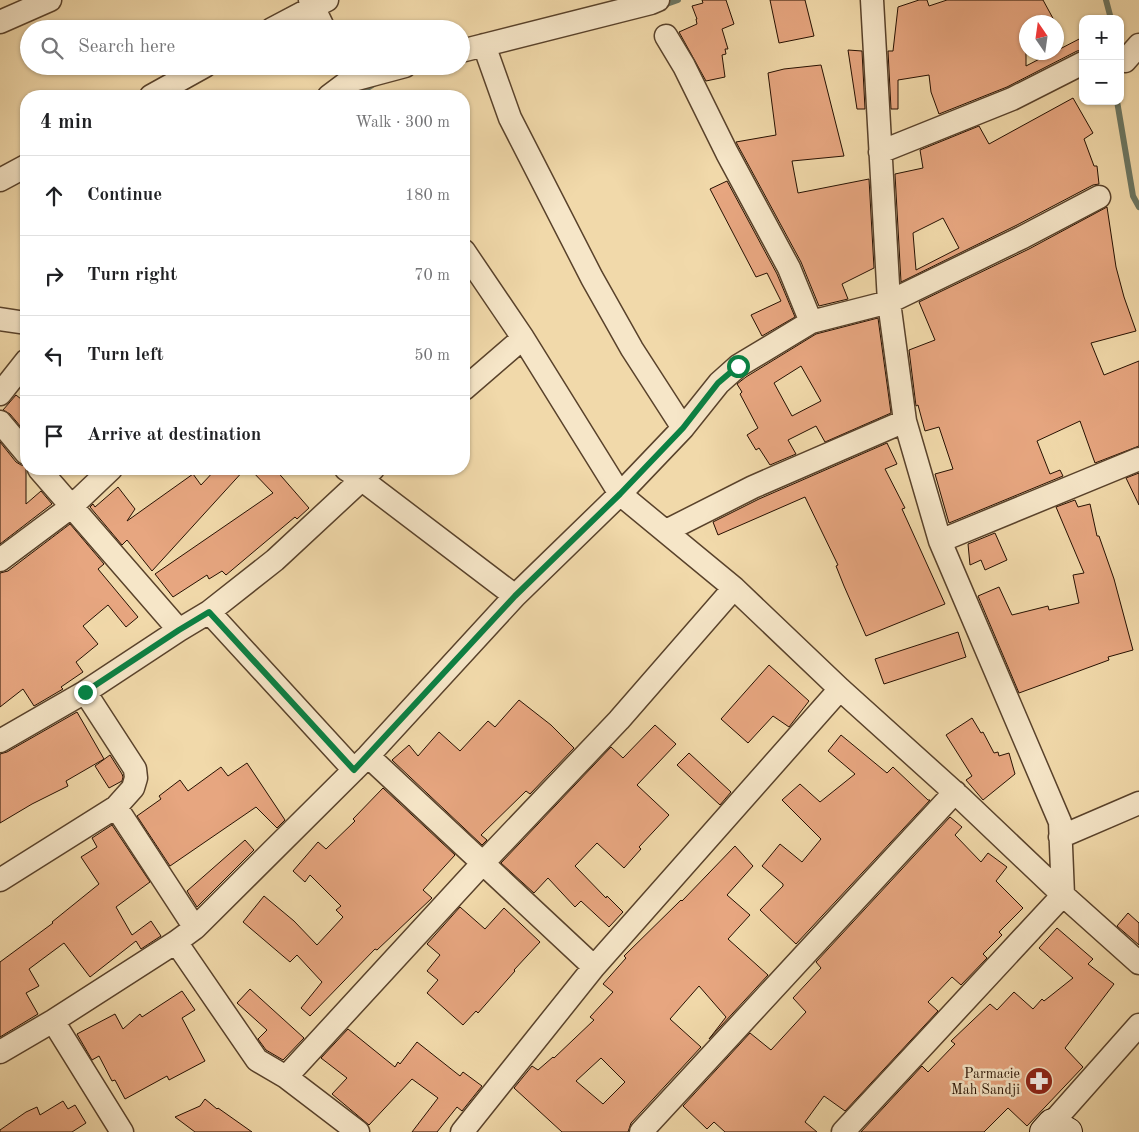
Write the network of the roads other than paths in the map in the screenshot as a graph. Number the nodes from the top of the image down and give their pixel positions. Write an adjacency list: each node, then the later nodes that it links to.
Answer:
1 (50, 0): 7 (street)
2 (658, 0): 9 (street)
3 (872, 0): 17 (street)
4 (317, 2): 5 (street); 6 (street)
5 (287, 20)
6 (322, 20)
7 (0, 22)
8 (666, 36): 25 (street)
9 (484, 45): 10 (street); 32 (street)
10 (470, 49)
11 (1079, 65): 17 (street)
12 (189, 75): 15 (street)
13 (372, 75): 14 (street)
14 (350, 81): 16 (street)
15 (162, 90)
16 (337, 90)
17 (880, 152): 22 (street)
18 (20, 169): 19 (street)
19 (0, 180)
20 (1099, 197): 22 (street)
21 (470, 260): 26 (street)
22 (889, 302): 25 (street); 30 (street)
23 (0, 319): 24 (street)
24 (20, 322)
25 (811, 322): 32 (street)
26 (523, 338): 28 (street); 39 (street)
27 (20, 369): 29 (street)
28 (470, 384)
29 (0, 394)
30 (905, 421): 41 (street); 42 (street)
31 (0, 422): 33 (street)
32 (683, 428): 39 (street)
33 (20, 446)
34 (1139, 459): 42 (street)
35 (44, 475): 40 (street)
36 (105, 475): 40 (street)
37 (357, 475): 46 (street)
38 (364, 475): 45 (street)
39 (620, 494): 41 (street); 45 (street)
40 (71, 507): 43 (street); 47 (street)
41 (666, 531): 44 (street)
42 (940, 541): 55 (street)
43 (0, 560)
44 (734, 588): 48 (street); 56 (street)
45 (515, 596): 51 (street)
46 (209, 612): 47 (street); 51 (street)
47 (179, 630): 49 (street)
48 (840, 689): 52 (street); 62 (street)
49 (85, 692): 50 (street); 54 (street)
50 (0, 741)
51 (361, 763): 56 (street); 59 (street)
52 (955, 792): 58 (street); 68 (street)
53 (1139, 803): 55 (street)
54 (116, 808): 57 (street); 59 (street)
55 (1060, 836): 58 (street)
56 (482, 864): 62 (street); 66 (street)
57 (0, 880)
58 (1063, 895): 61 (street); 72 (street)
59 (195, 928): 60 (street)
60 (176, 942): 63 (street); 66 (street)
61 (1139, 963)
62 (594, 967): 71 (street)
63 (53, 1021): 65 (street); 69 (street)
64 (1139, 1025): 67 (street)
65 (0, 1052)
66 (286, 1077): 70 (street)
67 (1055, 1129)
68 (645, 1131)
69 (122, 1132)
70 (358, 1132)
71 (462, 1132)
72 (843, 1132)

